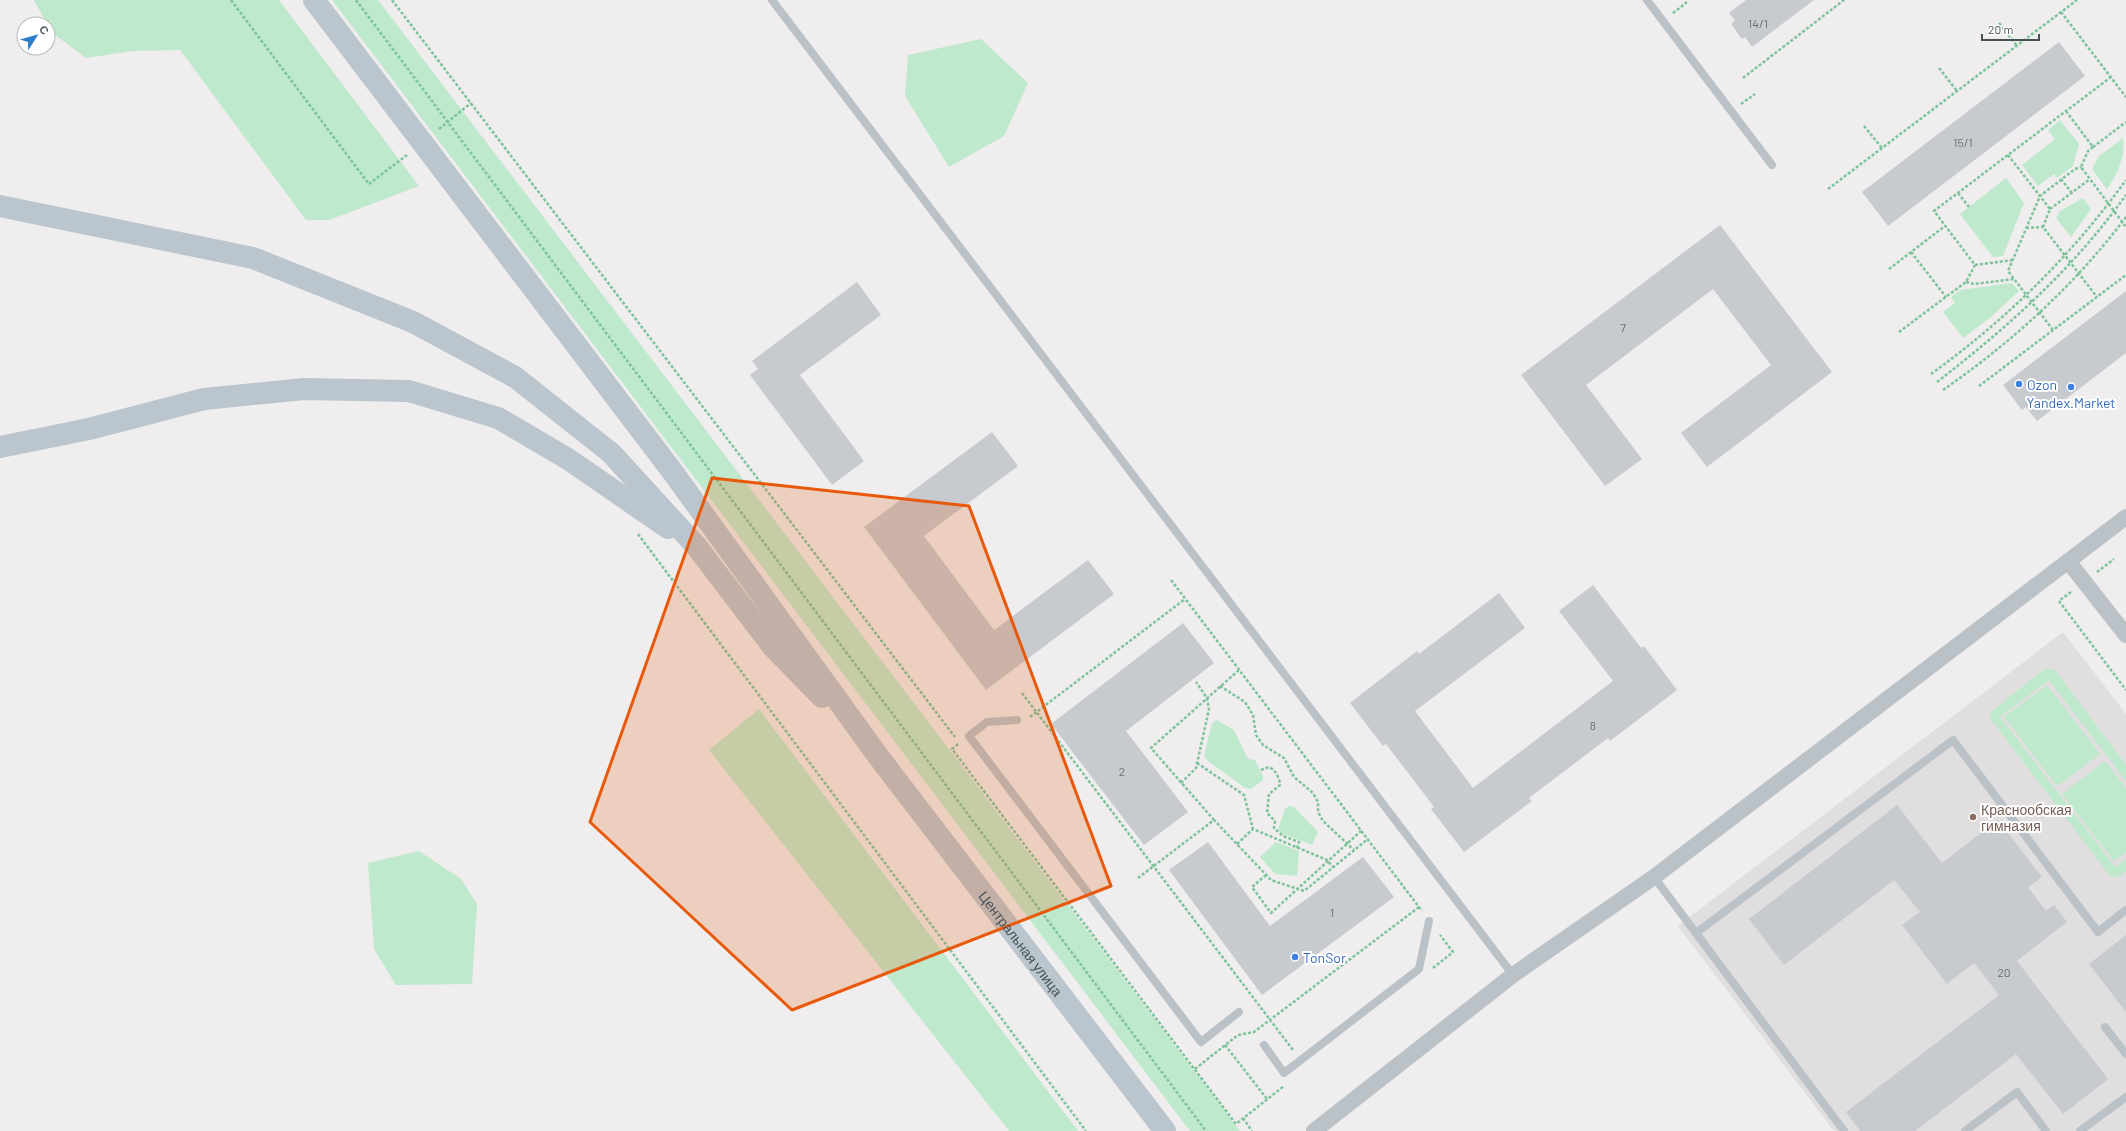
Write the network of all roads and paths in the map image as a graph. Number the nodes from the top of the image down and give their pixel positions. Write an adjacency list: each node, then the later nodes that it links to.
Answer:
1 (230, 0): 28 (path)
2 (314, 0): 83 (main road)
3 (356, 0): 119 (path)
4 (392, 0): 82 (path)
5 (772, 0): 106 (lane)
6 (1647, 0): 23 (lane)
7 (1844, 0): 14 (path)
8 (2077, 0): 9 (path)
9 (2061, 12): 11 (path); 13 (path)
10 (1999, 23): 11 (path)
11 (2017, 46): 15 (path)
12 (1939, 68): 15 (path)
13 (2111, 77): 16 (path); 17 (path)
14 (1743, 78)
15 (1957, 91): 21 (path)
16 (2126, 97)
17 (2066, 111): 20 (path); 22 (path)
18 (2126, 122): 20 (path)
19 (1864, 126): 21 (path)
20 (2093, 147): 24 (path)
21 (1882, 148): 29 (path)
22 (2008, 155): 30 (path); 33 (path)
23 (1772, 165)
24 (2081, 168): 25 (path); 26 (path)
25 (2061, 179): 31 (path); 33 (path)
26 (2090, 179): 31 (path); 34 (path)
27 (2126, 180): 34 (path)
28 (369, 184)
29 (1828, 189)
30 (1958, 193): 36 (path); 41 (path)
31 (2072, 193): 37 (path)
32 (2126, 195): 38 (path)
33 (2040, 196): 37 (path); 44 (path)
34 (2109, 204): 38 (path); 46 (path)
35 (0, 206): 69 (main road)
36 (1968, 207)
37 (2050, 209): 42 (path)
38 (2114, 211): 40 (path); 48 (path)
39 (2126, 217): 40 (path)
40 (2122, 222): 43 (path); 51 (path)
41 (1945, 226): 45 (path); 49 (path)
42 (2043, 226): 44 (path); 46 (path)
43 (2126, 227)
44 (2026, 228): 47 (path)
45 (1911, 252): 50 (path); 56 (path)
46 (2066, 256): 48 (path); 55 (path)
47 (2013, 260): 49 (path); 53 (path)
48 (2071, 263): 51 (path); 58 (path)
49 (1975, 265): 54 (path)
50 (1889, 269)
51 (2079, 273): 57 (path); 59 (path)
52 (2126, 275): 57 (path)
53 (2014, 279): 54 (path); 55 (path)
54 (1966, 282): 56 (path)
55 (2027, 296): 58 (path); 62 (path)
56 (1946, 297): 61 (path)
57 (2097, 297): 60 (path)
58 (2032, 303): 59 (path); 63 (path)
59 (2040, 313): 60 (path); 65 (path)
60 (2053, 330): 64 (path)
61 (1899, 332)
62 (1931, 374)
63 (1937, 382)
64 (1979, 386)
65 (1943, 390)
66 (0, 447): 69 (main road)
67 (2126, 518): 70 (street)
68 (633, 527): 117 (path)
69 (698, 547): 83 (main road)
70 (2068, 561): 73 (street); 99 (street)
71 (1171, 580): 72 (path)
72 (1185, 599): 74 (path); 79 (path)
73 (2126, 635)
74 (1239, 670): 76 (path); 89 (path)
75 (1196, 682): 78 (path)
76 (1220, 686): 78 (path); 91 (path)
77 (1022, 694): 79 (path)
78 (1207, 698): 84 (path); 86 (path)
79 (1036, 712): 80 (path); 96 (path)
80 (1022, 720): 81 (lane)
81 (973, 742): 82 (path); 107 (lane)
82 (956, 755): 114 (path)
83 (878, 756): 118 (main road, Центральная улица)
84 (1197, 763): 86 (path); 88 (path)
85 (1262, 770): 93 (path)
86 (1181, 783): 87 (path)
87 (1214, 820): 92 (path); 96 (path)
88 (1253, 829): 92 (path); 93 (path)
89 (1361, 831): 90 (path); 91 (path)
90 (1368, 839): 94 (path); 102 (path)
91 (1346, 843): 94 (path); 95 (path)
92 (1237, 844): 98 (path)
93 (1297, 848): 95 (path)
94 (1354, 850): 97 (path)
95 (1327, 860): 97 (path); 101 (path)
96 (1153, 866): 100 (path); 108 (path)
97 (1333, 867): 101 (path)
98 (1266, 874): 101 (path); 101 (path)
99 (1654, 877): 105 (lane); 106 (street)
100 (1138, 878)
101 (1298, 889)
102 (1419, 907): 104 (path); 108 (path)
103 (2126, 910): 105 (lane)
104 (1429, 921): 113 (lane)
105 (1696, 933): 122 (lane)
106 (1513, 974): 121 (street)
107 (1239, 1012)
108 (1270, 1020): 110 (path); 113 (path)
109 (2105, 1026): 112 (lane)
110 (1225, 1045): 114 (path); 116 (path)
111 (1264, 1045): 113 (lane)
112 (2126, 1054)
113 (1301, 1060)
114 (1195, 1069): 120 (path)
115 (2126, 1097): 125 (lane)
116 (1267, 1099)
117 (1086, 1131)
118 (1166, 1131)
119 (1206, 1131)
120 (1252, 1131)
121 (1314, 1131)
122 (1844, 1131)
123 (1965, 1131): 124 (lane)
124 (2046, 1131)
125 (2080, 1131)

